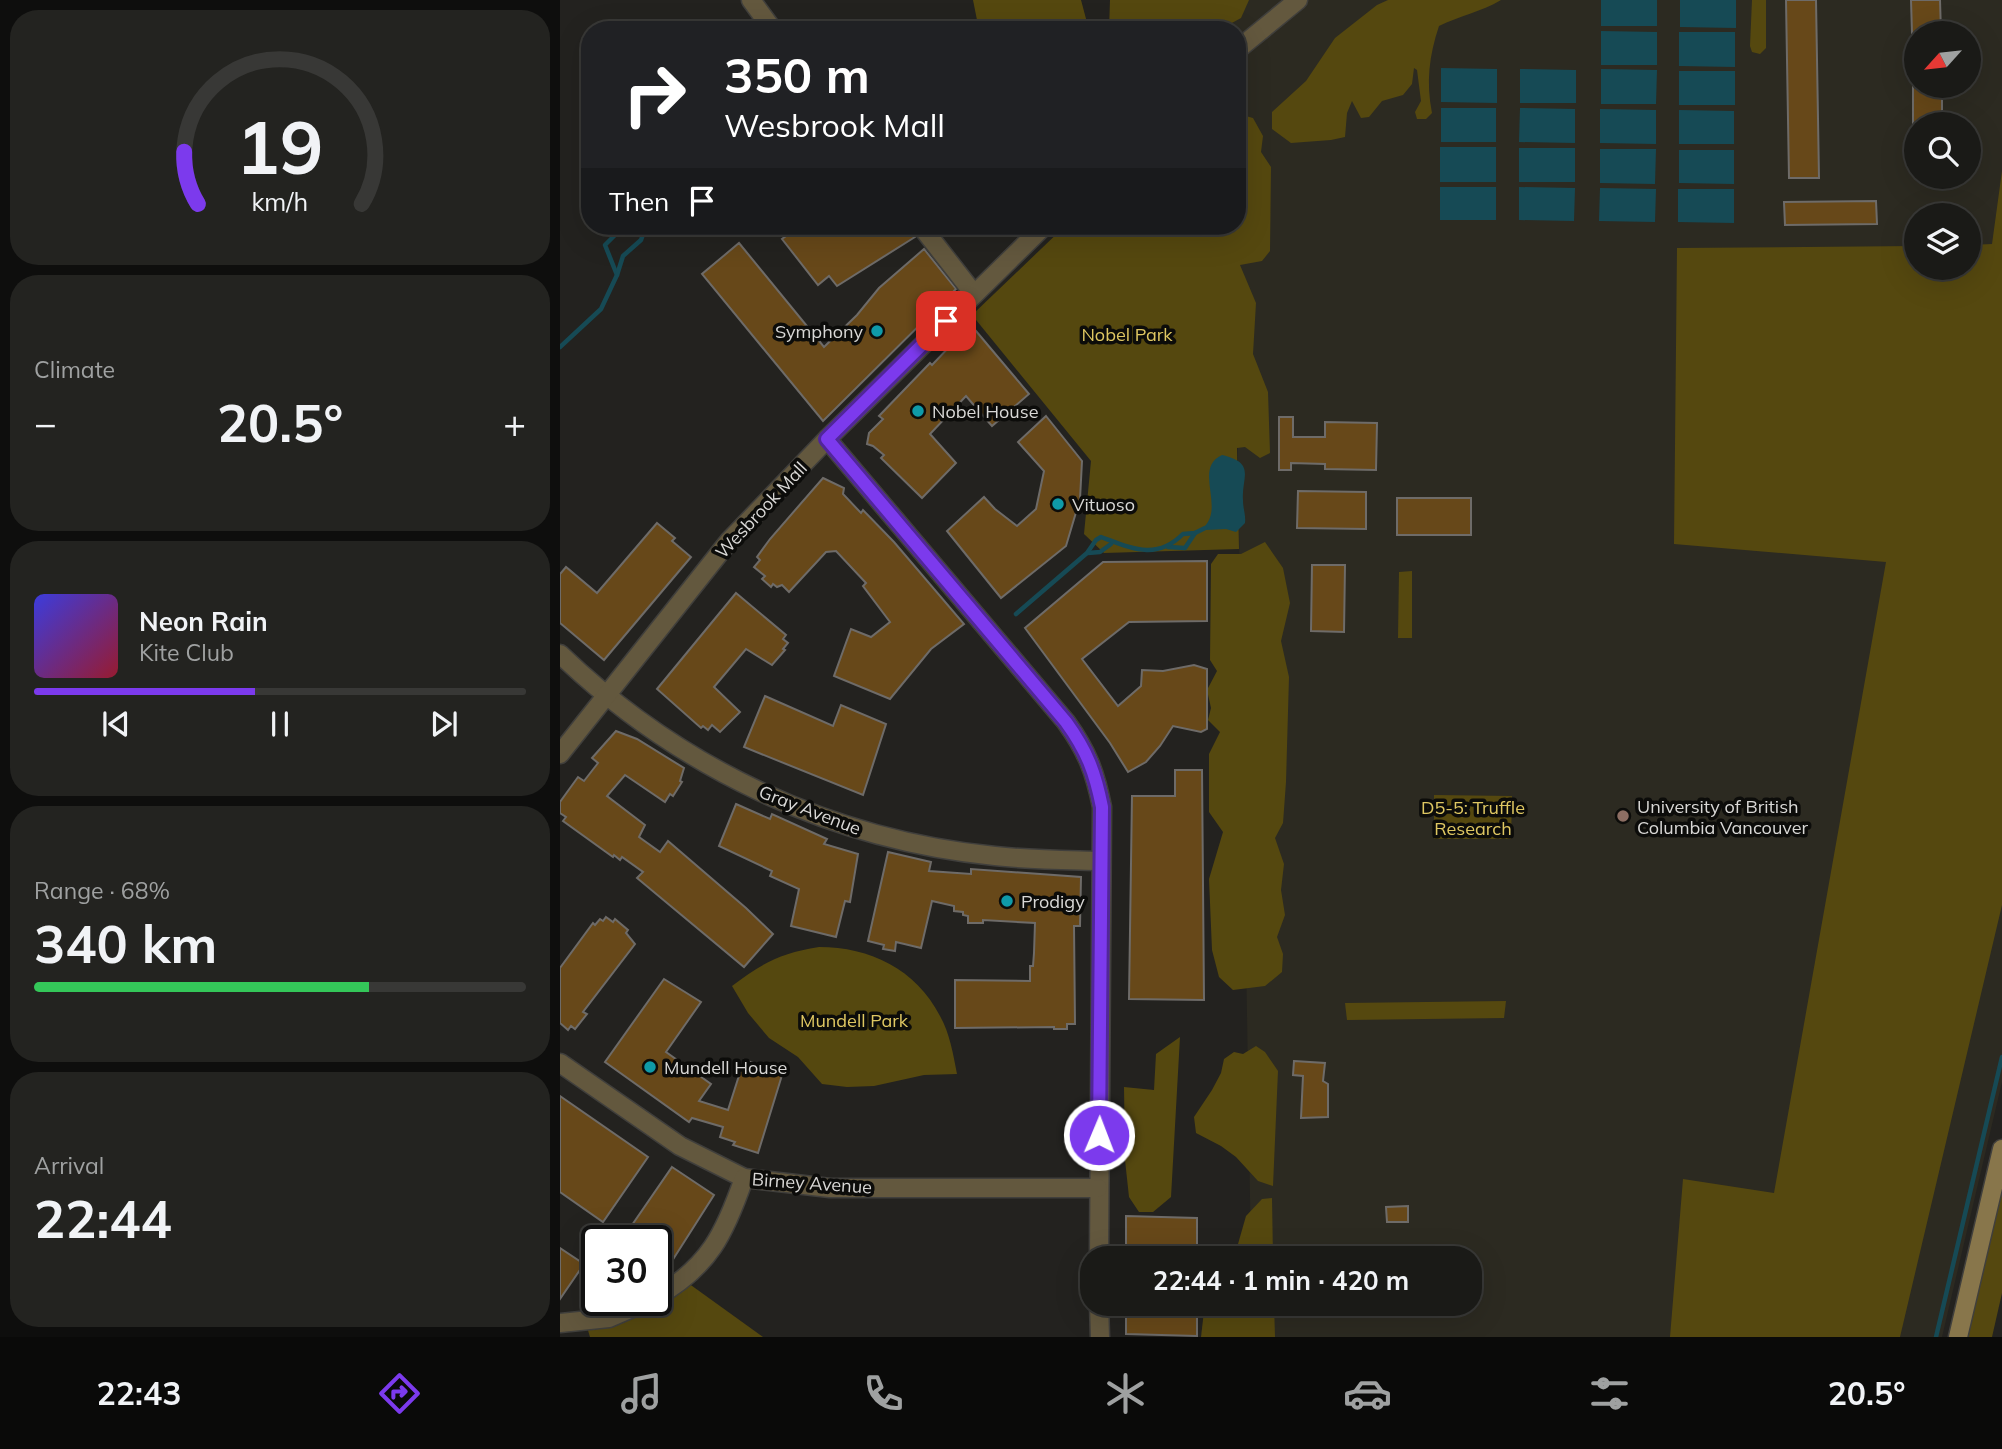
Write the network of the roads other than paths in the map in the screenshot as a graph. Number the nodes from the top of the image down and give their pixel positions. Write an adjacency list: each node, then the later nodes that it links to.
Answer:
1 (751, 0): 3 (street)
2 (1298, 0): 4 (street)
3 (767, 21)
4 (1246, 43)
5 (928, 235): 7 (street)
6 (1035, 235): 7 (street, Wesbrook Mall)
7 (974, 294): 8 (street, Wesbrook Mall)
8 (827, 439): 10 (street, Wesbrook Mall); 12 (street)
9 (560, 654): 10 (street, Gray Avenue)
10 (606, 695): 11 (street, Wesbrook Mall); 12 (street, Gray Avenue)
11 (560, 754)
12 (1101, 860): 16 (street)
13 (560, 1063): 15 (street, Birney Avenue)
14 (2002, 1149): 23 (main road)
15 (744, 1178): 16 (street, Birney Avenue); 18 (street)
16 (1098, 1188): 17 (street)
17 (1099, 1246)
18 (672, 1287)
19 (614, 1316): 21 (street)
20 (1100, 1316): 22 (street)
21 (560, 1323)
22 (1100, 1337)
23 (1958, 1337)

